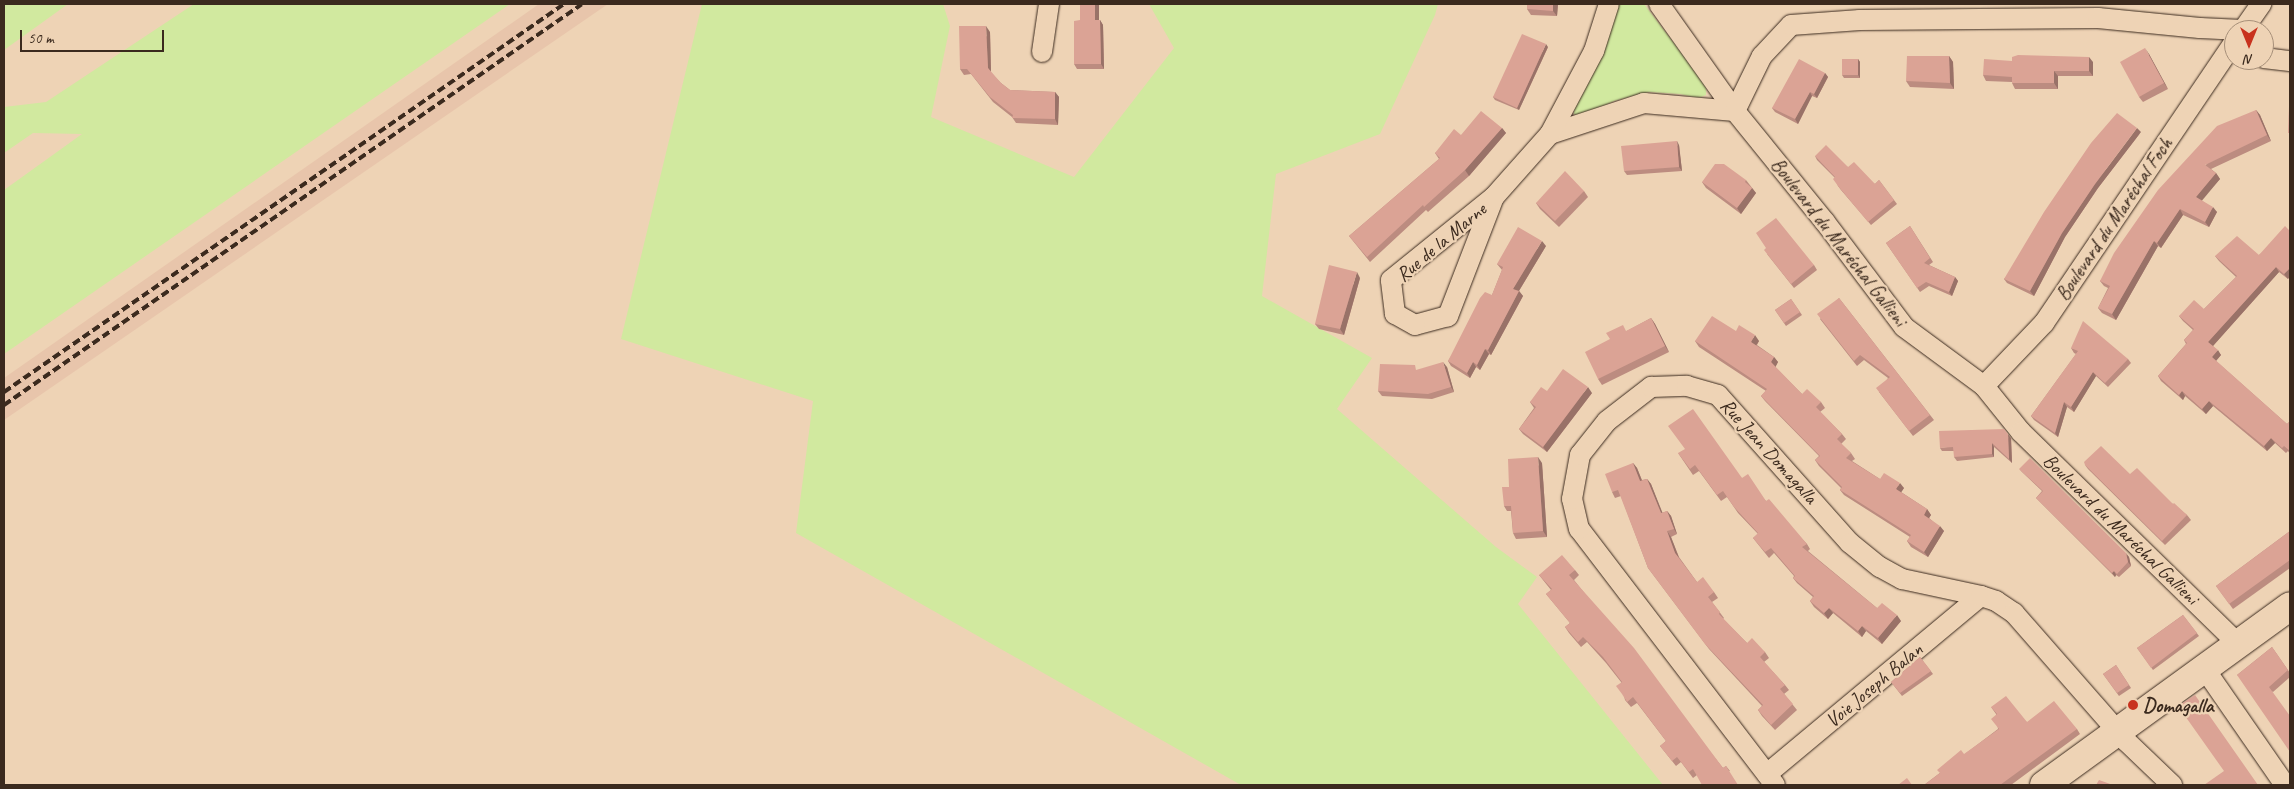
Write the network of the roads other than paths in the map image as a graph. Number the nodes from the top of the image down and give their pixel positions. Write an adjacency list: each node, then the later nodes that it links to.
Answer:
1 (1049, 4): 11 (street)
2 (1609, 4): 16 (street, Rue de la Marne)
3 (1659, 4): 15 (street, Boulevard du Maréchal Gallieni)
4 (1876, 4): 8 (street)
5 (2081, 4): 7 (street)
6 (2262, 4): 9 (street)
7 (2098, 18): 8 (street); 10 (street)
8 (1860, 20): 15 (street)
9 (2250, 20)
10 (2224, 29)
11 (1042, 52)
12 (2274, 59): 14 (street)
13 (2224, 61): 18 (street, Boulevard du Maréchal Foch)
14 (2290, 61)
15 (1735, 111): 16 (street, Rue de la Marne); 18 (street, Boulevard du Maréchal Gallieni)
16 (1550, 134): 17 (street, Rue de la Marne)
17 (1494, 196): 17 (street, Rue de la Marne)
18 (1984, 386): 21 (street, Boulevard du Maréchal Gallieni)
19 (1981, 596): 23 (street, Rue Jean Domagalla); 24 (street, Voie Joseph Balan); 24 (street, Rue Jean Domagalla)
20 (2290, 606): 21 (main road)
21 (2238, 644): 22 (main road)
22 (2204, 668): 23 (main road); 27 (street)
23 (2118, 731): 25 (main road); 26 (street, Rue Jean Domagalla)
24 (1771, 780)
25 (2044, 785)
26 (2172, 785)
27 (2285, 785)

